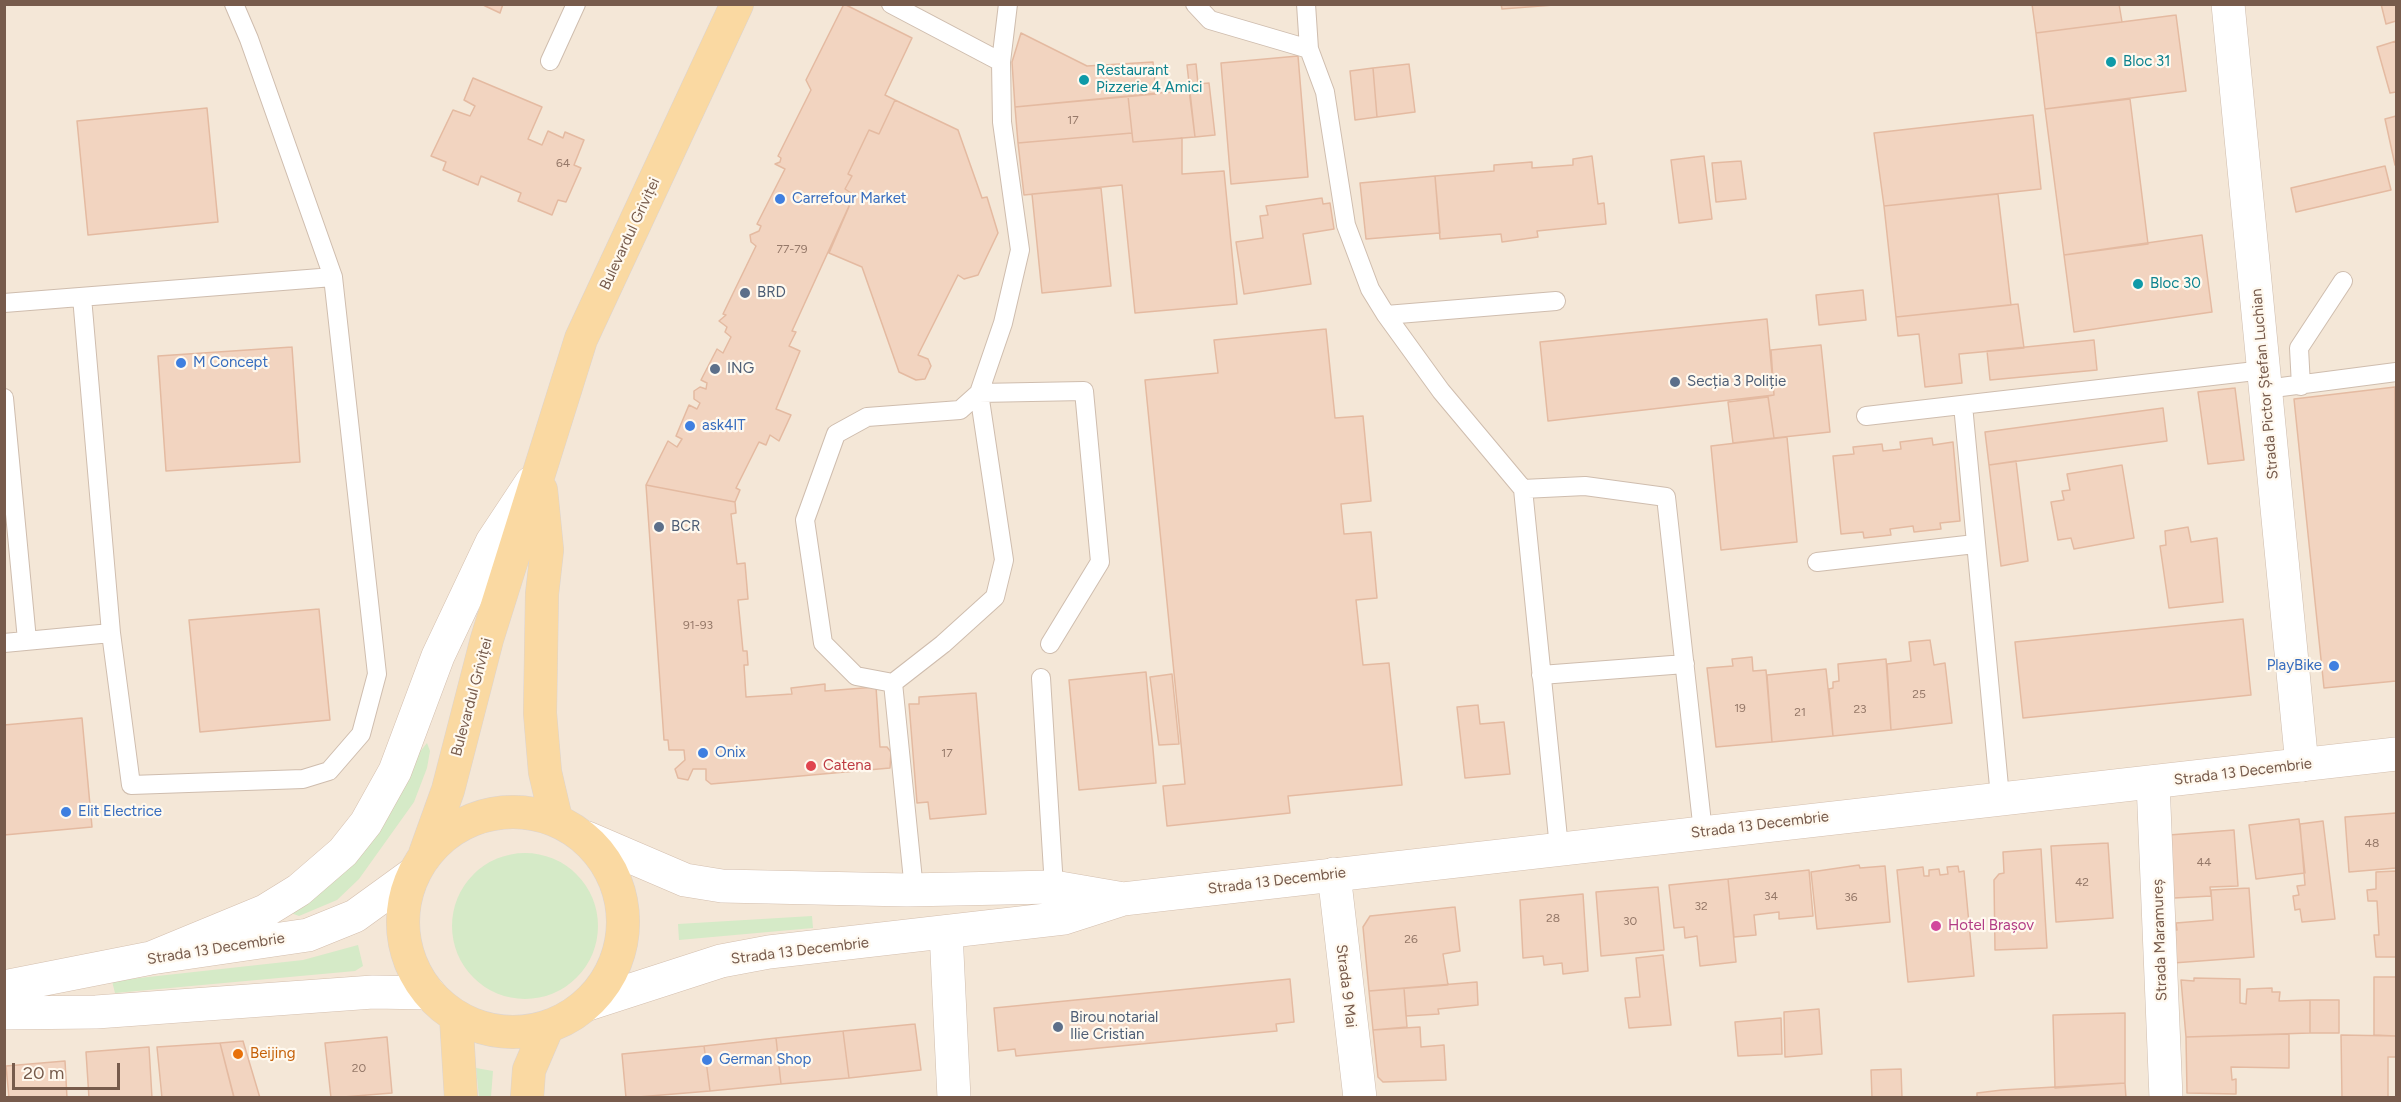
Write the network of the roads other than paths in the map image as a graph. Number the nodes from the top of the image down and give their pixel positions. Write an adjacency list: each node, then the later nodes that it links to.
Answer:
1 (234, 4): 12 (lane)
2 (576, 4): 10 (lane)
3 (737, 4): 25 (main road, Bulevardul Griviței)
4 (891, 4): 11 (lane)
5 (1008, 4): 11 (lane)
6 (1195, 4): 9 (lane)
7 (1306, 4): 9 (lane)
8 (2228, 4): 19 (main road, Strada Pictor Ștefan Luchian)
9 (1309, 49): 17 (lane)
10 (550, 61)
11 (1001, 62): 21 (lane)
12 (333, 277): 14 (lane); 30 (lane)
13 (2343, 281): 20 (lane)
14 (82, 297): 16 (lane); 30 (lane)
15 (1556, 301): 17 (lane)
16 (4, 303)
17 (1386, 315): 26 (lane)
18 (2397, 372): 20 (lane)
19 (2265, 380): 20 (lane); 23 (lane); 39 (main road, Strada Pictor Ștefan Luchian)
20 (2301, 386)
21 (979, 393): 33 (lane); 37 (lane); 37 (lane)
22 (4, 398): 28 (lane)
23 (1963, 405): 24 (lane); 27 (lane)
24 (1866, 416)
25 (539, 471): 42 (main road, Bulevardul Griviței); 46 (main road, Bulevardul Griviței); 52 (main road)
26 (1523, 489): 34 (lane); 35 (lane)
27 (1976, 544): 29 (lane); 41 (lane)
28 (12, 561): 31 (lane)
29 (1817, 562)
30 (111, 633): 31 (lane)
31 (27, 640): 32 (lane)
32 (4, 643)
33 (1050, 644)
34 (1685, 664): 35 (lane); 43 (lane)
35 (1541, 675): 45 (lane)
36 (1041, 678): 48 (lane)
37 (893, 683): 49 (lane)
38 (2397, 754): 39 (main road, Strada 13 Decembrie)
39 (2302, 765): 40 (main road, Strada 13 Decembrie)
40 (2154, 782): 41 (main road, Strada 13 Decembrie); 63 (main road, Strada Maramureș)
41 (2000, 797): 43 (main road, Strada 13 Decembrie)
42 (556, 819): 44 (main road); 46 (main road)
43 (1703, 832): 45 (main road, Strada 13 Decembrie)
44 (587, 838): 49 (main road, Strada 13 Decembrie); 55 (main road, Bulevardul Griviței)
45 (1559, 848): 47 (main road, Strada 13 Decembrie)
46 (419, 864): 52 (main road, Strada 13 Decembrie); 54 (main road, Bulevardul Griviței)
47 (1334, 874): 50 (main road, Strada 13 Decembrie); 62 (main road, Strada 9 Mai)
48 (1054, 887): 49 (main road, Strada 13 Decembrie); 50 (main road, Strada 13 Decembrie)
49 (914, 890)
50 (1123, 899): 51 (main road, Strada 13 Decembrie)
51 (946, 932): 55 (main road, Strada 13 Decembrie); 61 (main road)
52 (151, 958): 53 (main road, Strada 13 Decembrie)
53 (4, 987)
54 (429, 993): 56 (main road); 57 (main road, Bulevardul Griviței)
55 (588, 1004): 58 (main road, Bulevardul Griviței)
56 (4, 1013)
57 (456, 1016): 58 (main road, Bulevardul Griviței); 59 (main road)
58 (547, 1028): 60 (main road)
59 (461, 1098)
60 (526, 1098)
61 (954, 1098)
62 (1360, 1098)
63 (2166, 1098)

